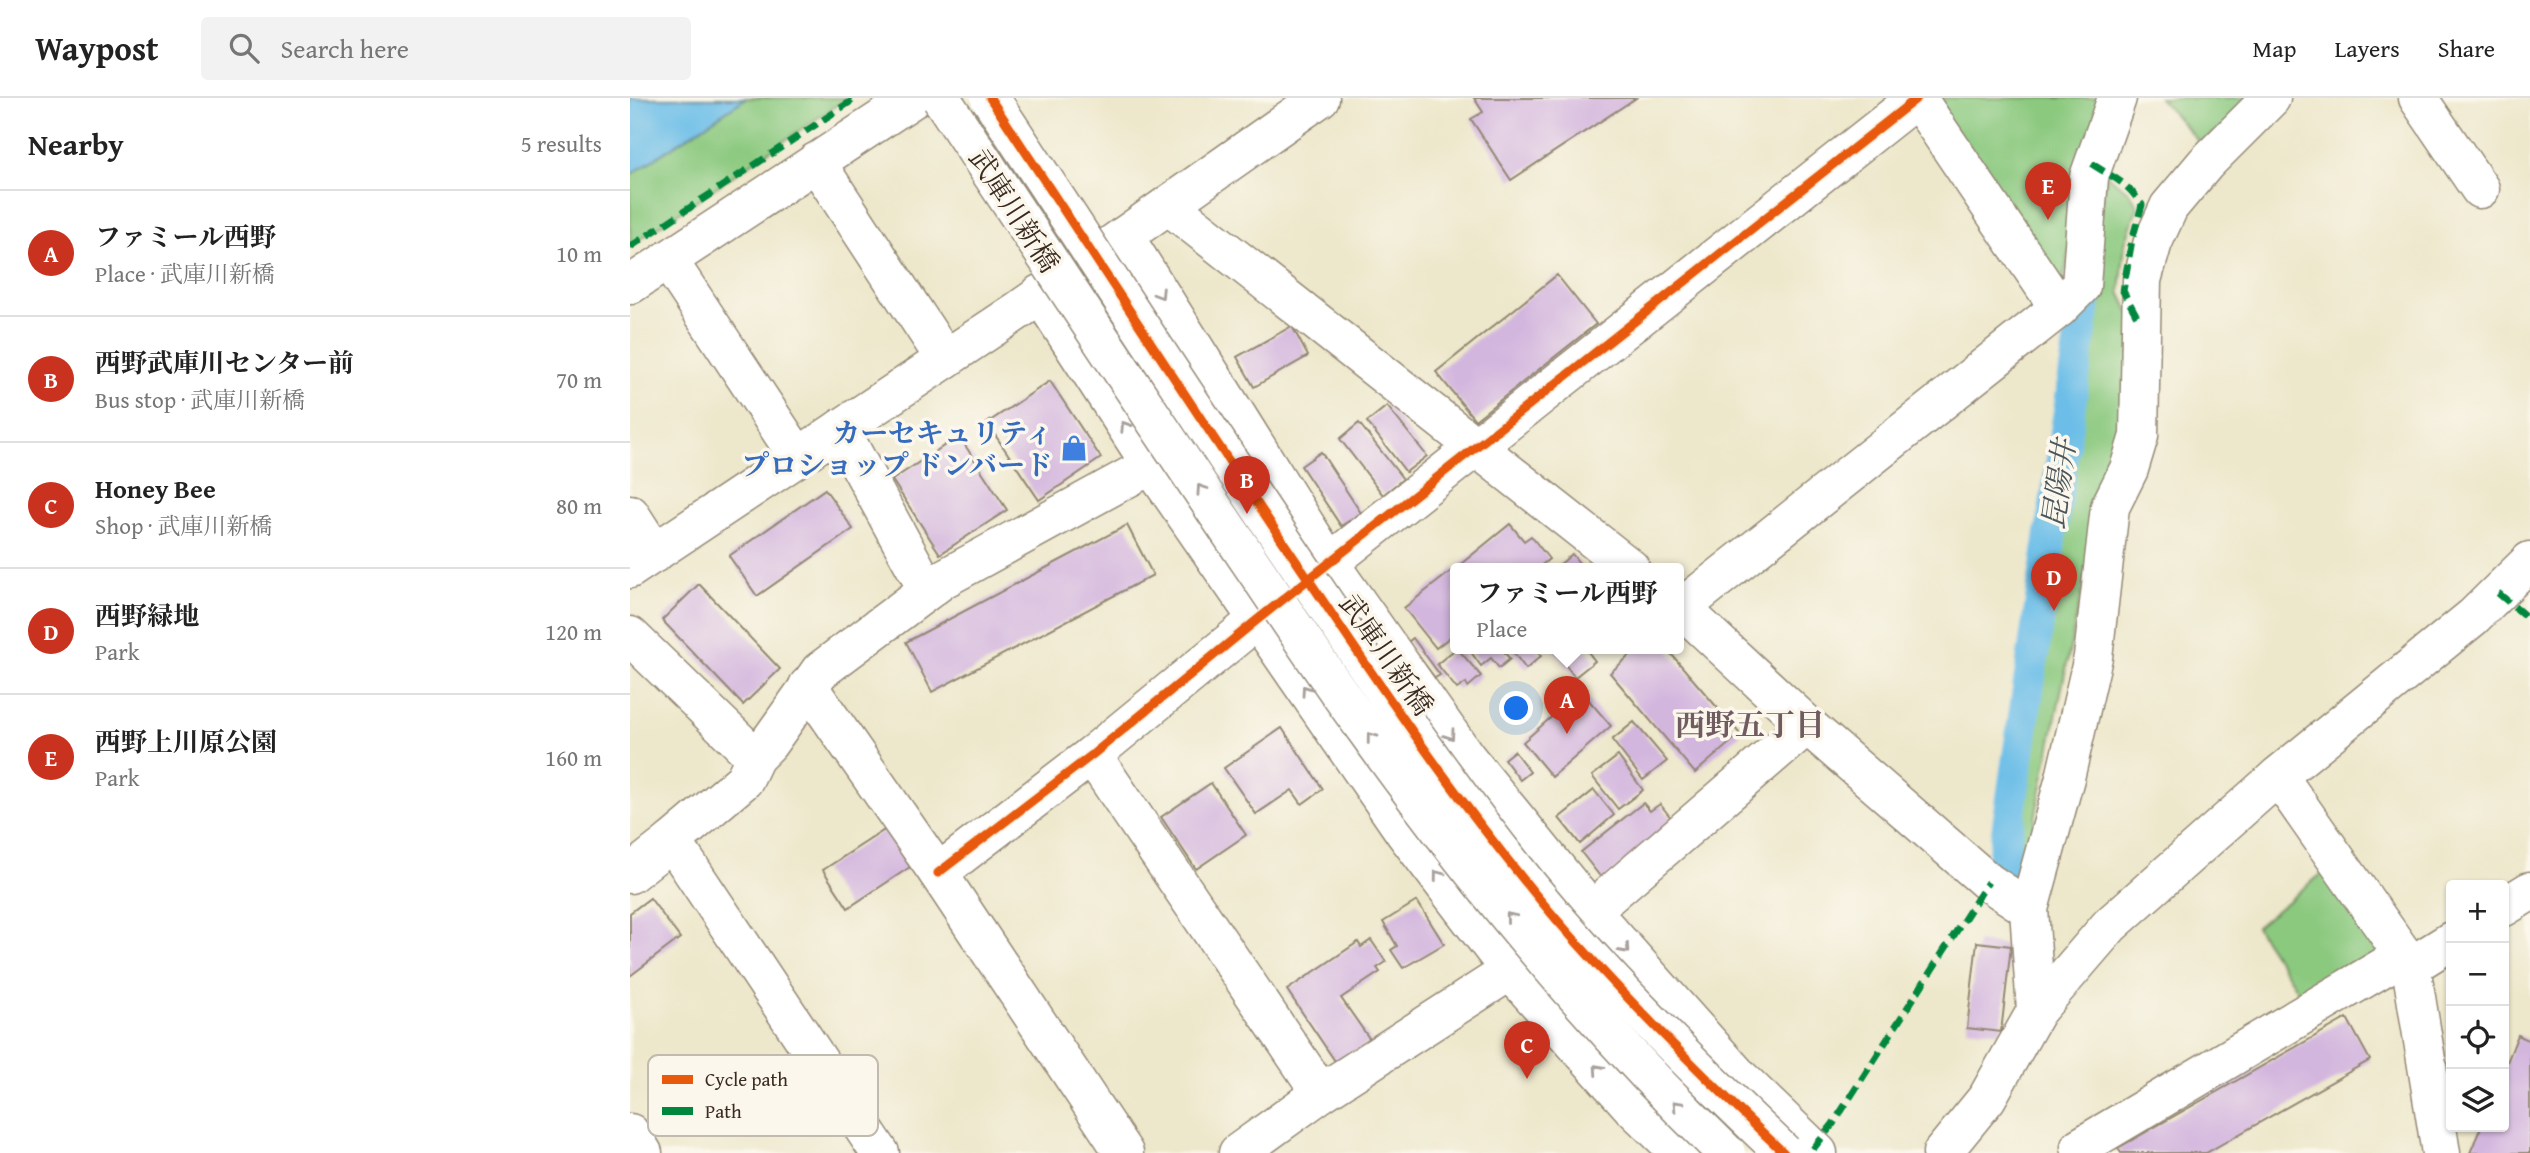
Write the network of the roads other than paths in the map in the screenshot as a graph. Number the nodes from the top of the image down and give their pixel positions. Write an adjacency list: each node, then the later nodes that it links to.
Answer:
1 (914, 98): 9 (street)
2 (941, 98): 58 (street, 武庫川新橋, one-way to 2, bridge)
3 (990, 98): 59 (street, 武庫川新橋, bridge)
4 (1320, 98): 11 (street)
5 (1917, 98): 16 (street); 19 (street)
6 (2117, 98): 16 (street)
7 (2271, 98): 43 (street)
8 (2418, 98): 10 (street)
9 (816, 162): 13 (street); 17 (street)
10 (2480, 189)
11 (1168, 205): 12 (street); 19 (street)
12 (1124, 236): 15 (street); 23 (street, one-way to 23)
13 (668, 260): 14 (street); 20 (street)
14 (630, 285)
15 (1040, 294): 17 (street); 21 (street, one-way to 15)
16 (2059, 308): 30 (street)
17 (945, 359): 18 (street)
18 (840, 429): 20 (street); 29 (street)
19 (1478, 447): 26 (street); 27 (street)
20 (798, 457): 24 (street)
21 (1151, 464): 28 (street); 29 (street)
22 (630, 514): 24 (street)
23 (1300, 518): 27 (street); 28 (street)
24 (642, 561)
25 (2530, 561): 38 (street)
26 (1624, 563)
27 (1330, 564): 32 (street); 44 (street, one-way to 44)
28 (1232, 584): 32 (street)
29 (927, 589): 34 (street)
30 (1684, 604)
31 (1684, 611): 35 (street)
32 (1257, 620): 36 (street); 47 (street, one-way to 32)
33 (630, 636): 37 (street)
34 (808, 686): 37 (street); 40 (street)
35 (1807, 724): 43 (street); 44 (street)
36 (1092, 755): 40 (street); 50 (street)
37 (755, 757): 39 (street)
38 (2277, 776): 46 (street); 48 (street)
39 (645, 854): 49 (street)
40 (938, 873): 55 (street)
41 (2530, 891): 42 (street)
42 (2509, 904)
43 (2029, 909): 48 (street)
44 (1591, 911): 47 (street); 60 (street, one-way to 60)
45 (2447, 943): 46 (street)
46 (2408, 961): 62 (street); 63 (street)
47 (1510, 971): 50 (street); 57 (street, one-way to 47)
48 (2036, 1011): 61 (street)
49 (803, 1055)
50 (1321, 1093): 56 (street)
51 (630, 1133): 53 (street)
52 (867, 1136): 54 (street)
53 (643, 1153)
54 (880, 1153)
55 (1124, 1153)
56 (1239, 1153)
57 (1680, 1153)
58 (1726, 1153)
59 (1784, 1153)
60 (1818, 1153)
61 (1942, 1153)
62 (2087, 1153)
63 (2441, 1153)

